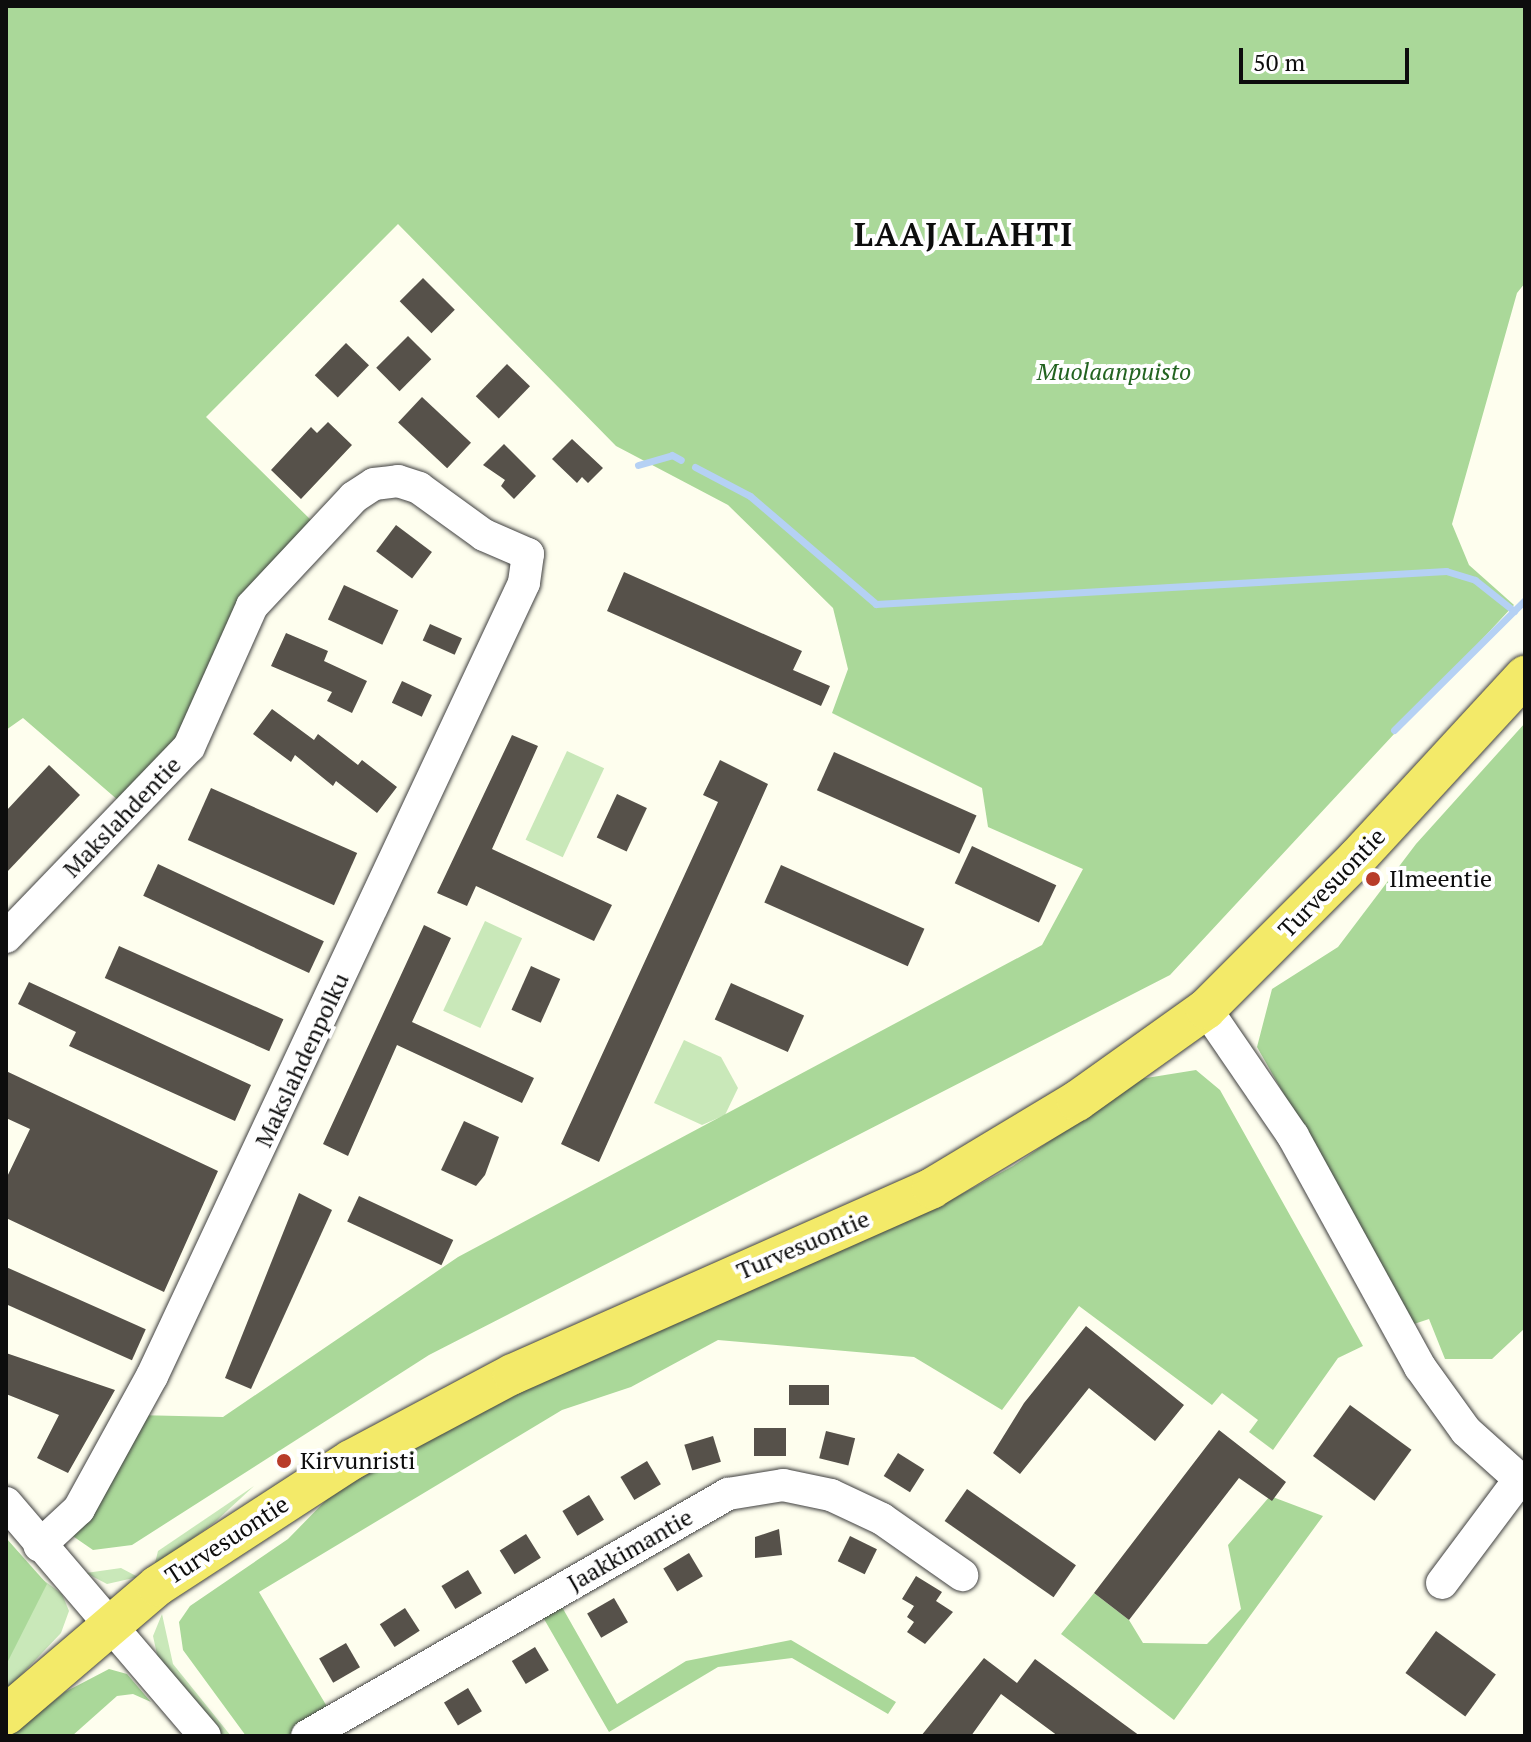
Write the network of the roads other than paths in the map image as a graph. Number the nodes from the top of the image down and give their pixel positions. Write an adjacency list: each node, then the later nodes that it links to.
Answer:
1 (528, 554): 3 (street, Makslahdentie); 7 (street, Makslahdenpolku)
2 (1525, 676): 4 (main road, Turvesuontie)
3 (6, 937)
4 (1206, 1009): 5 (street); 10 (main road, Turvesuontie)
5 (1522, 1482): 9 (street)
6 (6, 1503): 7 (street)
7 (39, 1546): 10 (street)
8 (962, 1575): 13 (street, Jaakkimantie)
9 (1442, 1583)
10 (106, 1624): 11 (main road, Turvesuontie); 12 (street)
11 (6, 1715)
12 (205, 1736)
13 (307, 1736)

